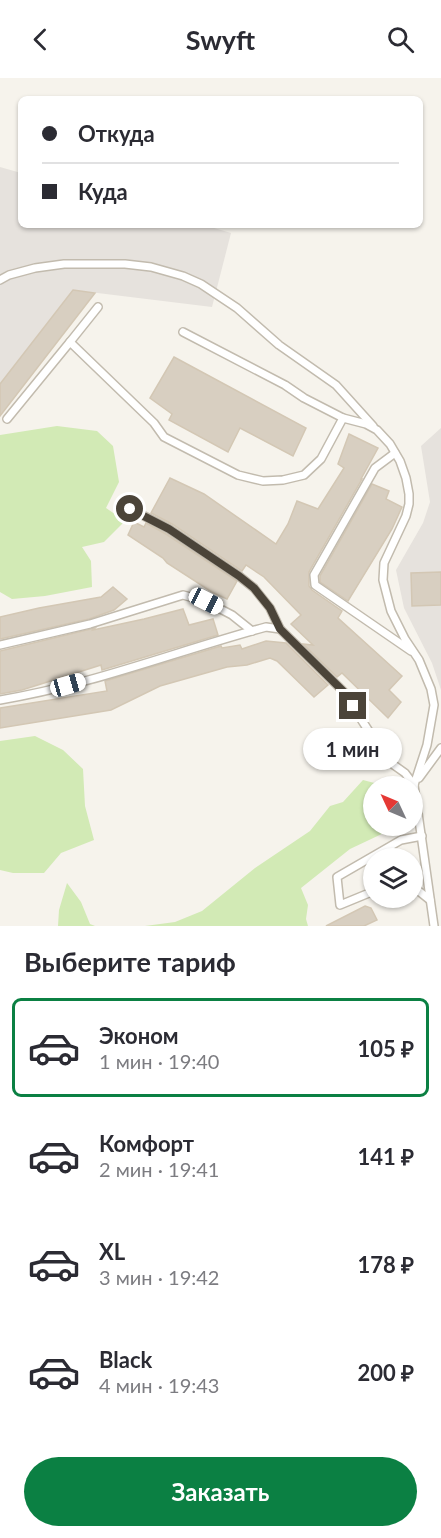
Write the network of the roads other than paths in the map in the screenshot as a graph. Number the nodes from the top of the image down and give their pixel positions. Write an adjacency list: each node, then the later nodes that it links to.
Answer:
1 (0, 280): 7 (lane)
2 (98, 307): 4 (lane)
3 (183, 332): 5 (lane)
4 (70, 342): 5 (lane); 6 (lane)
5 (343, 418): 7 (lane)
6 (7, 419)
7 (377, 430): 8 (lane)
8 (395, 453): 13 (lane); 13 (lane)
9 (130, 509): 10 (lane)
10 (280, 629): 11 (lane); 18 (lane)
11 (252, 631): 12 (lane); 14 (lane)
12 (0, 645)
13 (416, 654): 15 (lane)
14 (0, 700)
15 (439, 705): 20 (lane)
16 (441, 748): 21 (lane)
17 (355, 756): 18 (lane)
18 (388, 761): 19 (lane)
19 (407, 776)
20 (417, 776)
21 (421, 776)
22 (422, 836): 23 (lane); 27 (lane)
23 (387, 848)
24 (363, 862): 26 (lane)
25 (423, 894): 27 (lane)
26 (363, 896)
27 (430, 900): 28 (lane)
28 (434, 926)

